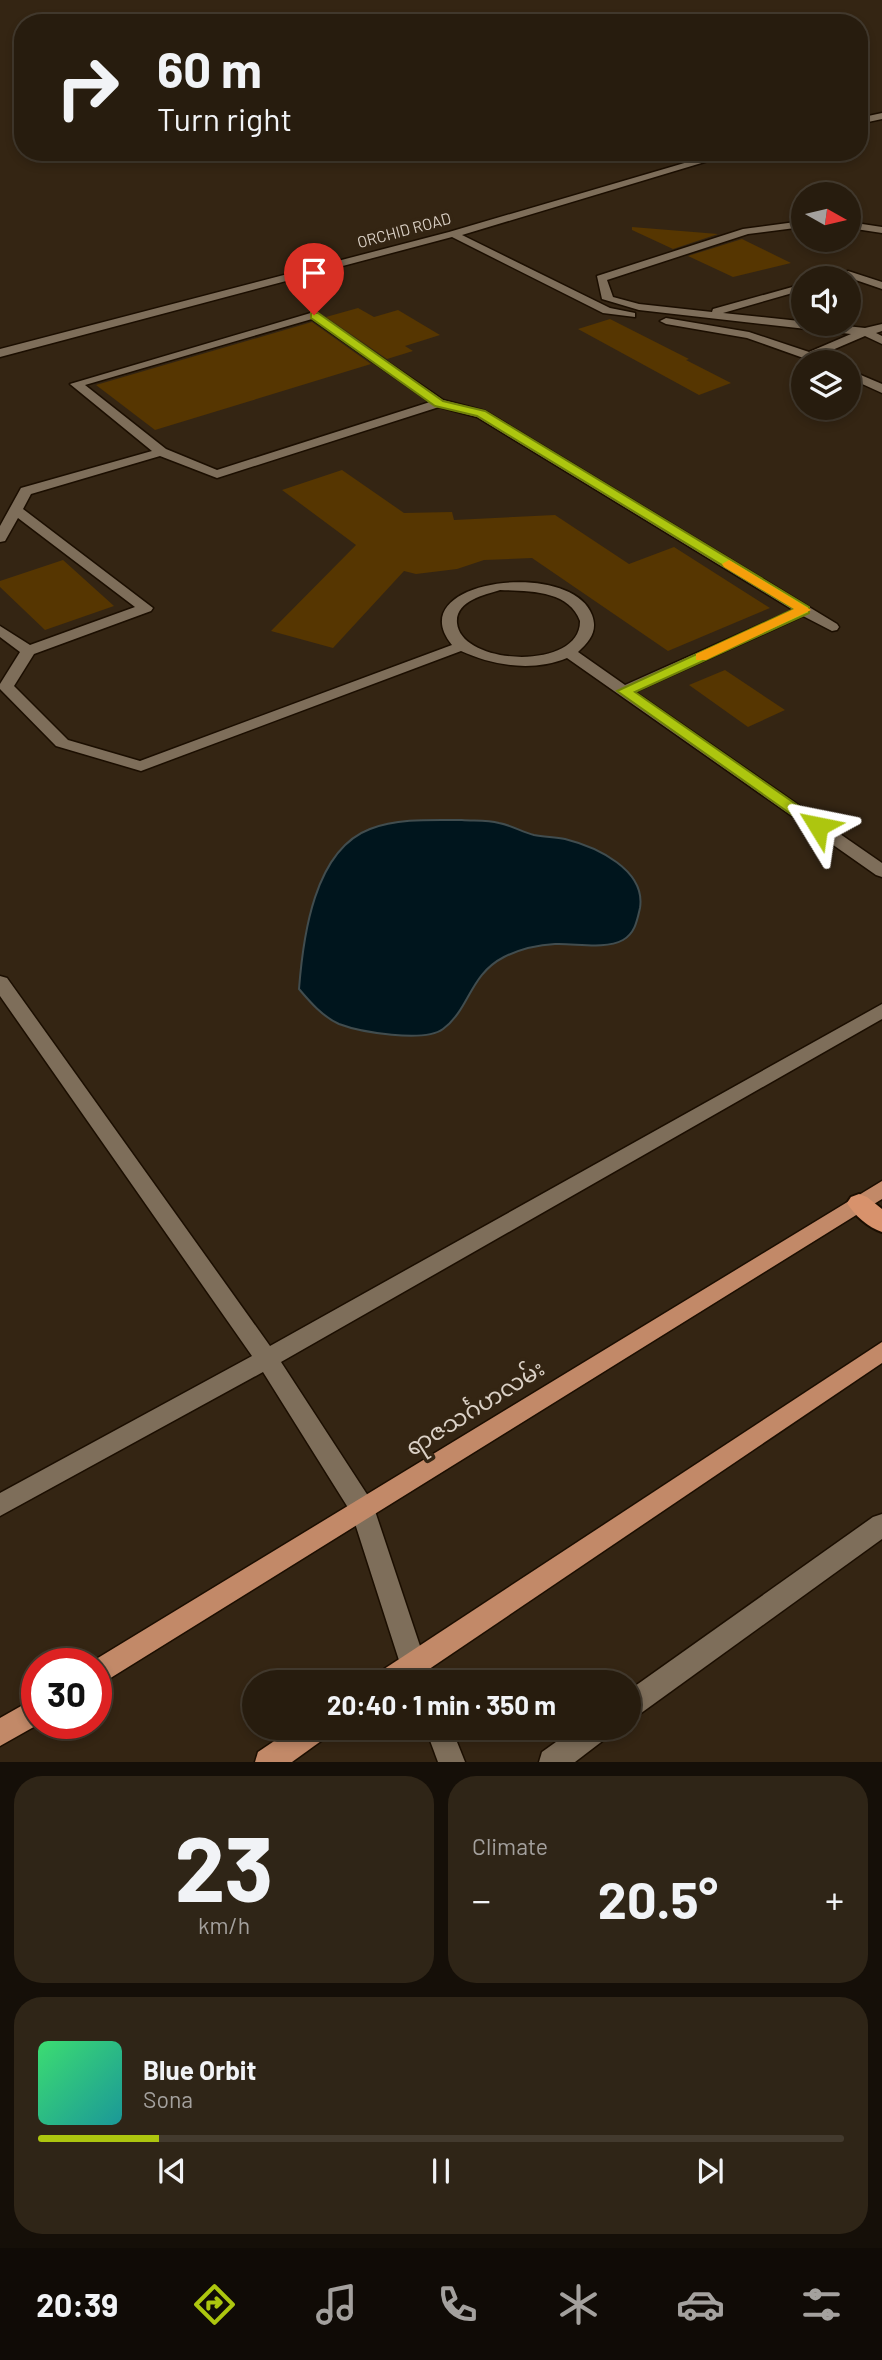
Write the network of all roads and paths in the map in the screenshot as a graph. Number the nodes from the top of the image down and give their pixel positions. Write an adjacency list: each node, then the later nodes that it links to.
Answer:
1 (702, 161): 5 (street, ORCHID ROAD)
2 (791, 226): 9 (street)
3 (861, 227): 4 (street)
4 (882, 230)
5 (453, 234): 13 (street); 15 (street, ORCHID ROAD)
6 (861, 279): 7 (street)
7 (882, 286)
8 (791, 290): 9 (street)
9 (707, 314): 11 (street)
10 (882, 327): 11 (street)
11 (866, 332): 12 (street); 14 (street)
12 (882, 341)
13 (793, 350)
14 (823, 350)
15 (0, 353)
16 (861, 379): 17 (street)
17 (882, 389)
18 (439, 403): 19 (street); 19 (street); 22 (street)
19 (161, 452): 20 (street)
20 (16, 510): 21 (street); 26 (street)
21 (0, 538)
22 (804, 610): 23 (street); 28 (street)
23 (832, 627)
24 (0, 630): 26 (street)
25 (462, 646): 26 (street); 27 (street); 27 (street)
26 (28, 651)
27 (567, 652): 28 (street)
28 (624, 691): 29 (street)
29 (882, 871)
30 (0, 982): 36 (street)
31 (882, 1011): 36 (street)
32 (882, 1189): 33 (main road, ရာဇသင်္ဂဟလမ်း)
33 (859, 1203): 34 (highway); 38 (main road, ရာဇသင်္ဂဟလမ်း)
34 (882, 1223)
35 (882, 1351): 42 (main road)
36 (267, 1359): 37 (street); 38 (street)
37 (0, 1505)
38 (363, 1510): 40 (main road, ရာဇသင်္ဂဟလမ်း); 41 (street)
39 (882, 1525): 43 (street)
40 (112, 1664)
41 (415, 1670)
42 (420, 1670)
43 (641, 1698)
44 (21, 1720): 45 (main road)
45 (0, 1733)
46 (300, 1740): 49 (main road)
47 (443, 1740): 50 (street)
48 (582, 1740): 51 (street)
49 (268, 1762)
50 (452, 1762)
51 (552, 1762)

